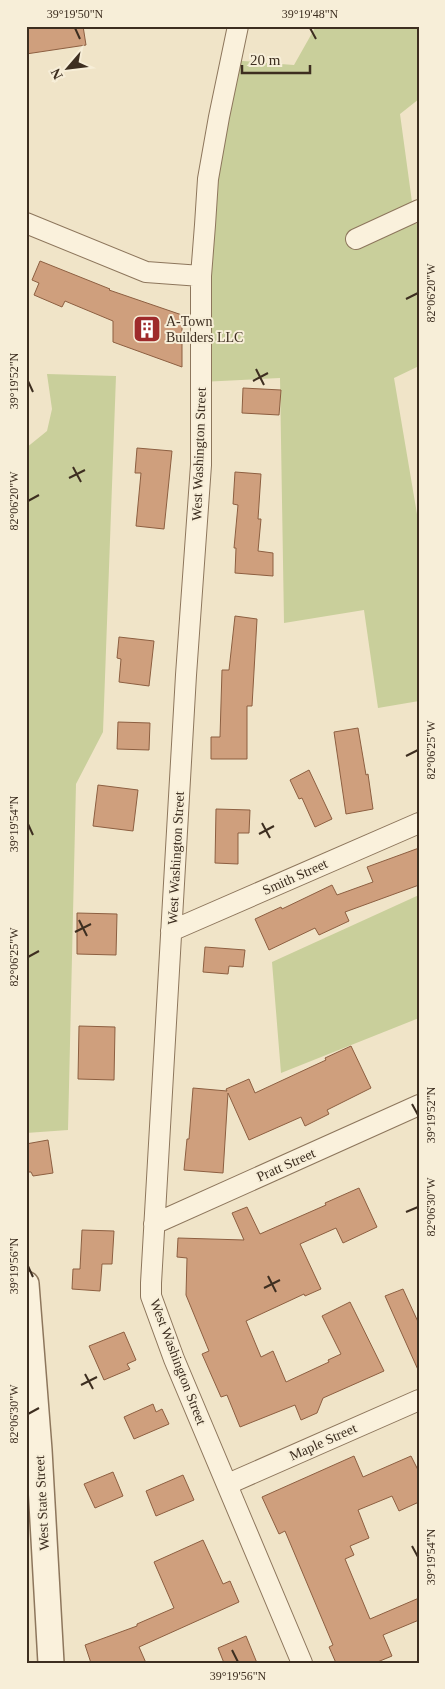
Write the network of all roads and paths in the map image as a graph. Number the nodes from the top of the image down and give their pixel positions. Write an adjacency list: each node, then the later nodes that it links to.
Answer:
1 (238, 26): 5 (street, West Washington Street)
2 (419, 210): 4 (street)
3 (26, 223): 5 (street)
4 (356, 240)
5 (201, 276): 7 (street, West Washington Street)
6 (419, 823): 7 (street, Smith Street)
7 (171, 931): 9 (street, West Washington Street)
8 (419, 1105): 9 (street, Pratt Street)
9 (154, 1224): 12 (street, West Washington Street)
10 (26, 1284): 13 (street, West State Street)
11 (419, 1400): 12 (street, Maple Street)
12 (228, 1484): 14 (street, West Washington Street)
13 (51, 1663)
14 (302, 1663)

